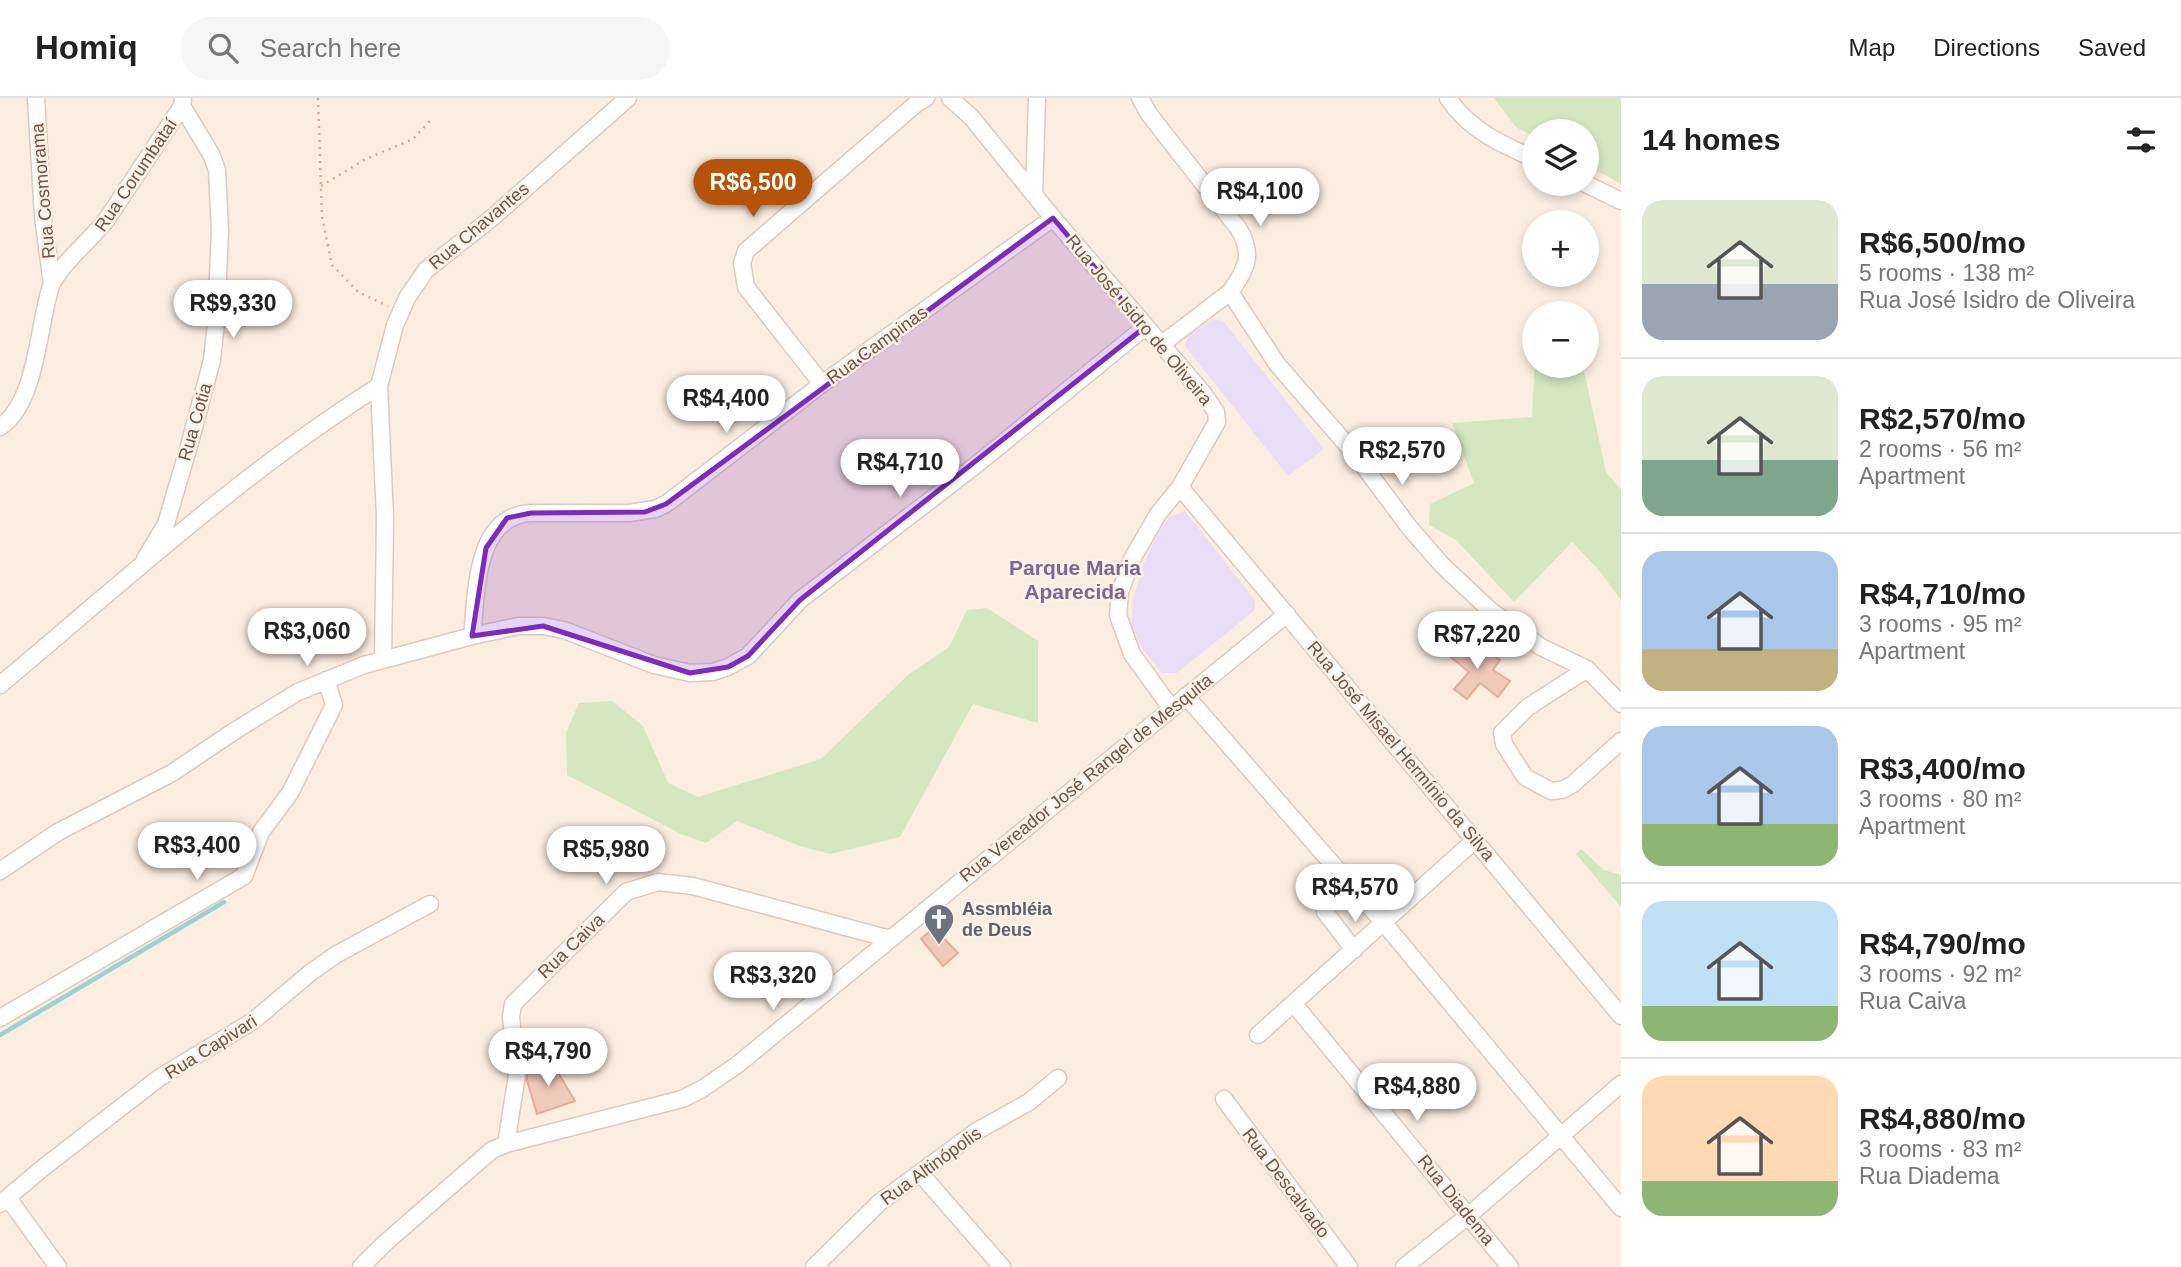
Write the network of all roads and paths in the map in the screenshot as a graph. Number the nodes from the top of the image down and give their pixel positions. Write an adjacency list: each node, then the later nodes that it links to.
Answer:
1 (36, 98): 17 (street, Rua Cosmorama)
2 (318, 98): 12 (path)
3 (628, 98): 19 (street, Rua Chavantes)
4 (926, 98): 22 (street)
5 (950, 98): 14 (street, Rua José Isidro de Oliveira)
6 (1037, 98): 14 (street)
7 (1140, 98): 18 (street)
8 (1448, 98): 11 (street)
9 (182, 102): 17 (street, Rua Corumbataí); 26 (street, Rua Cotia)
10 (430, 121): 12 (path)
11 (1522, 153)
12 (321, 186): 19 (path)
13 (1599, 190): 15 (street)
14 (1034, 195): 16 (street, Rua José Isidro de Oliveira)
15 (1621, 201)
16 (1053, 218): 20 (street, Rua José Isidro de Oliveira); 22 (street, Rua Campinas)
17 (52, 284): 24 (street, Rua Corumbataí)
18 (1230, 292): 21 (street); 30 (street)
19 (401, 313): 23 (street, Rua Chavantes)
20 (1145, 327): 21 (street, Rua José Isidro de Oliveira); 28 (street)
21 (1162, 344): 25 (street, Rua José Isidro de Oliveira)
22 (822, 384): 28 (street, Rua Campinas)
23 (379, 386): 26 (street); 29 (street, Rua Chavantes)
24 (0, 427)
25 (1180, 487): 27 (street, Rua José Misael Hermínio da Silva); 35 (street, Rua José Isidro de Oliveira)
26 (138, 570): 32 (street)
27 (1287, 614): 33 (street, Rua Vereador José Rangel de Mesquita); 37 (street, Rua José Misael Hermínio da Silva)
28 (472, 636): 29 (street)
29 (383, 660): 31 (street)
30 (1587, 669): 34 (street); 36 (street)
31 (326, 680): 38 (street); 46 (street)
32 (0, 685)
33 (1186, 696): 35 (street, Rua Vereador José Rangel de Mesquita); 39 (street)
34 (1621, 704)
35 (1171, 708): 42 (street, Rua Vereador José Rangel de Mesquita)
36 (1621, 741)
37 (1475, 840): 41 (street); 45 (street, Rua José Misael Hermínio da Silva)
38 (0, 871)
39 (1349, 882): 41 (street); 43 (street)
40 (430, 904): 54 (street, Rua Capivari)
41 (1383, 922): 43 (street); 51 (street)
42 (890, 939): 52 (street, Rua Vereador José Rangel de Mesquita); 52 (street, Rua Caiva)
43 (1354, 950): 44 (street)
44 (1294, 1004): 47 (street); 56 (street, Rua Diadema)
45 (1621, 1016)
46 (0, 1018)
47 (1258, 1035)
48 (1058, 1078): 53 (street, Rua Altinópolis)
49 (1621, 1084): 51 (street)
50 (1224, 1099): 61 (street, Rua Descalvado)
51 (1561, 1135): 55 (street); 56 (street)
52 (506, 1144): 58 (street, Rua Vereador José Rangel de Mesquita)
53 (920, 1173): 59 (street, Rua Altinópolis); 60 (street)
54 (4, 1201): 57 (street)
55 (1621, 1208)
56 (1469, 1215): 62 (street); 63 (street, Rua Diadema)
57 (58, 1267)
58 (361, 1267)
59 (814, 1267)
60 (1002, 1267)
61 (1349, 1267)
62 (1404, 1267)
63 (1510, 1267)

